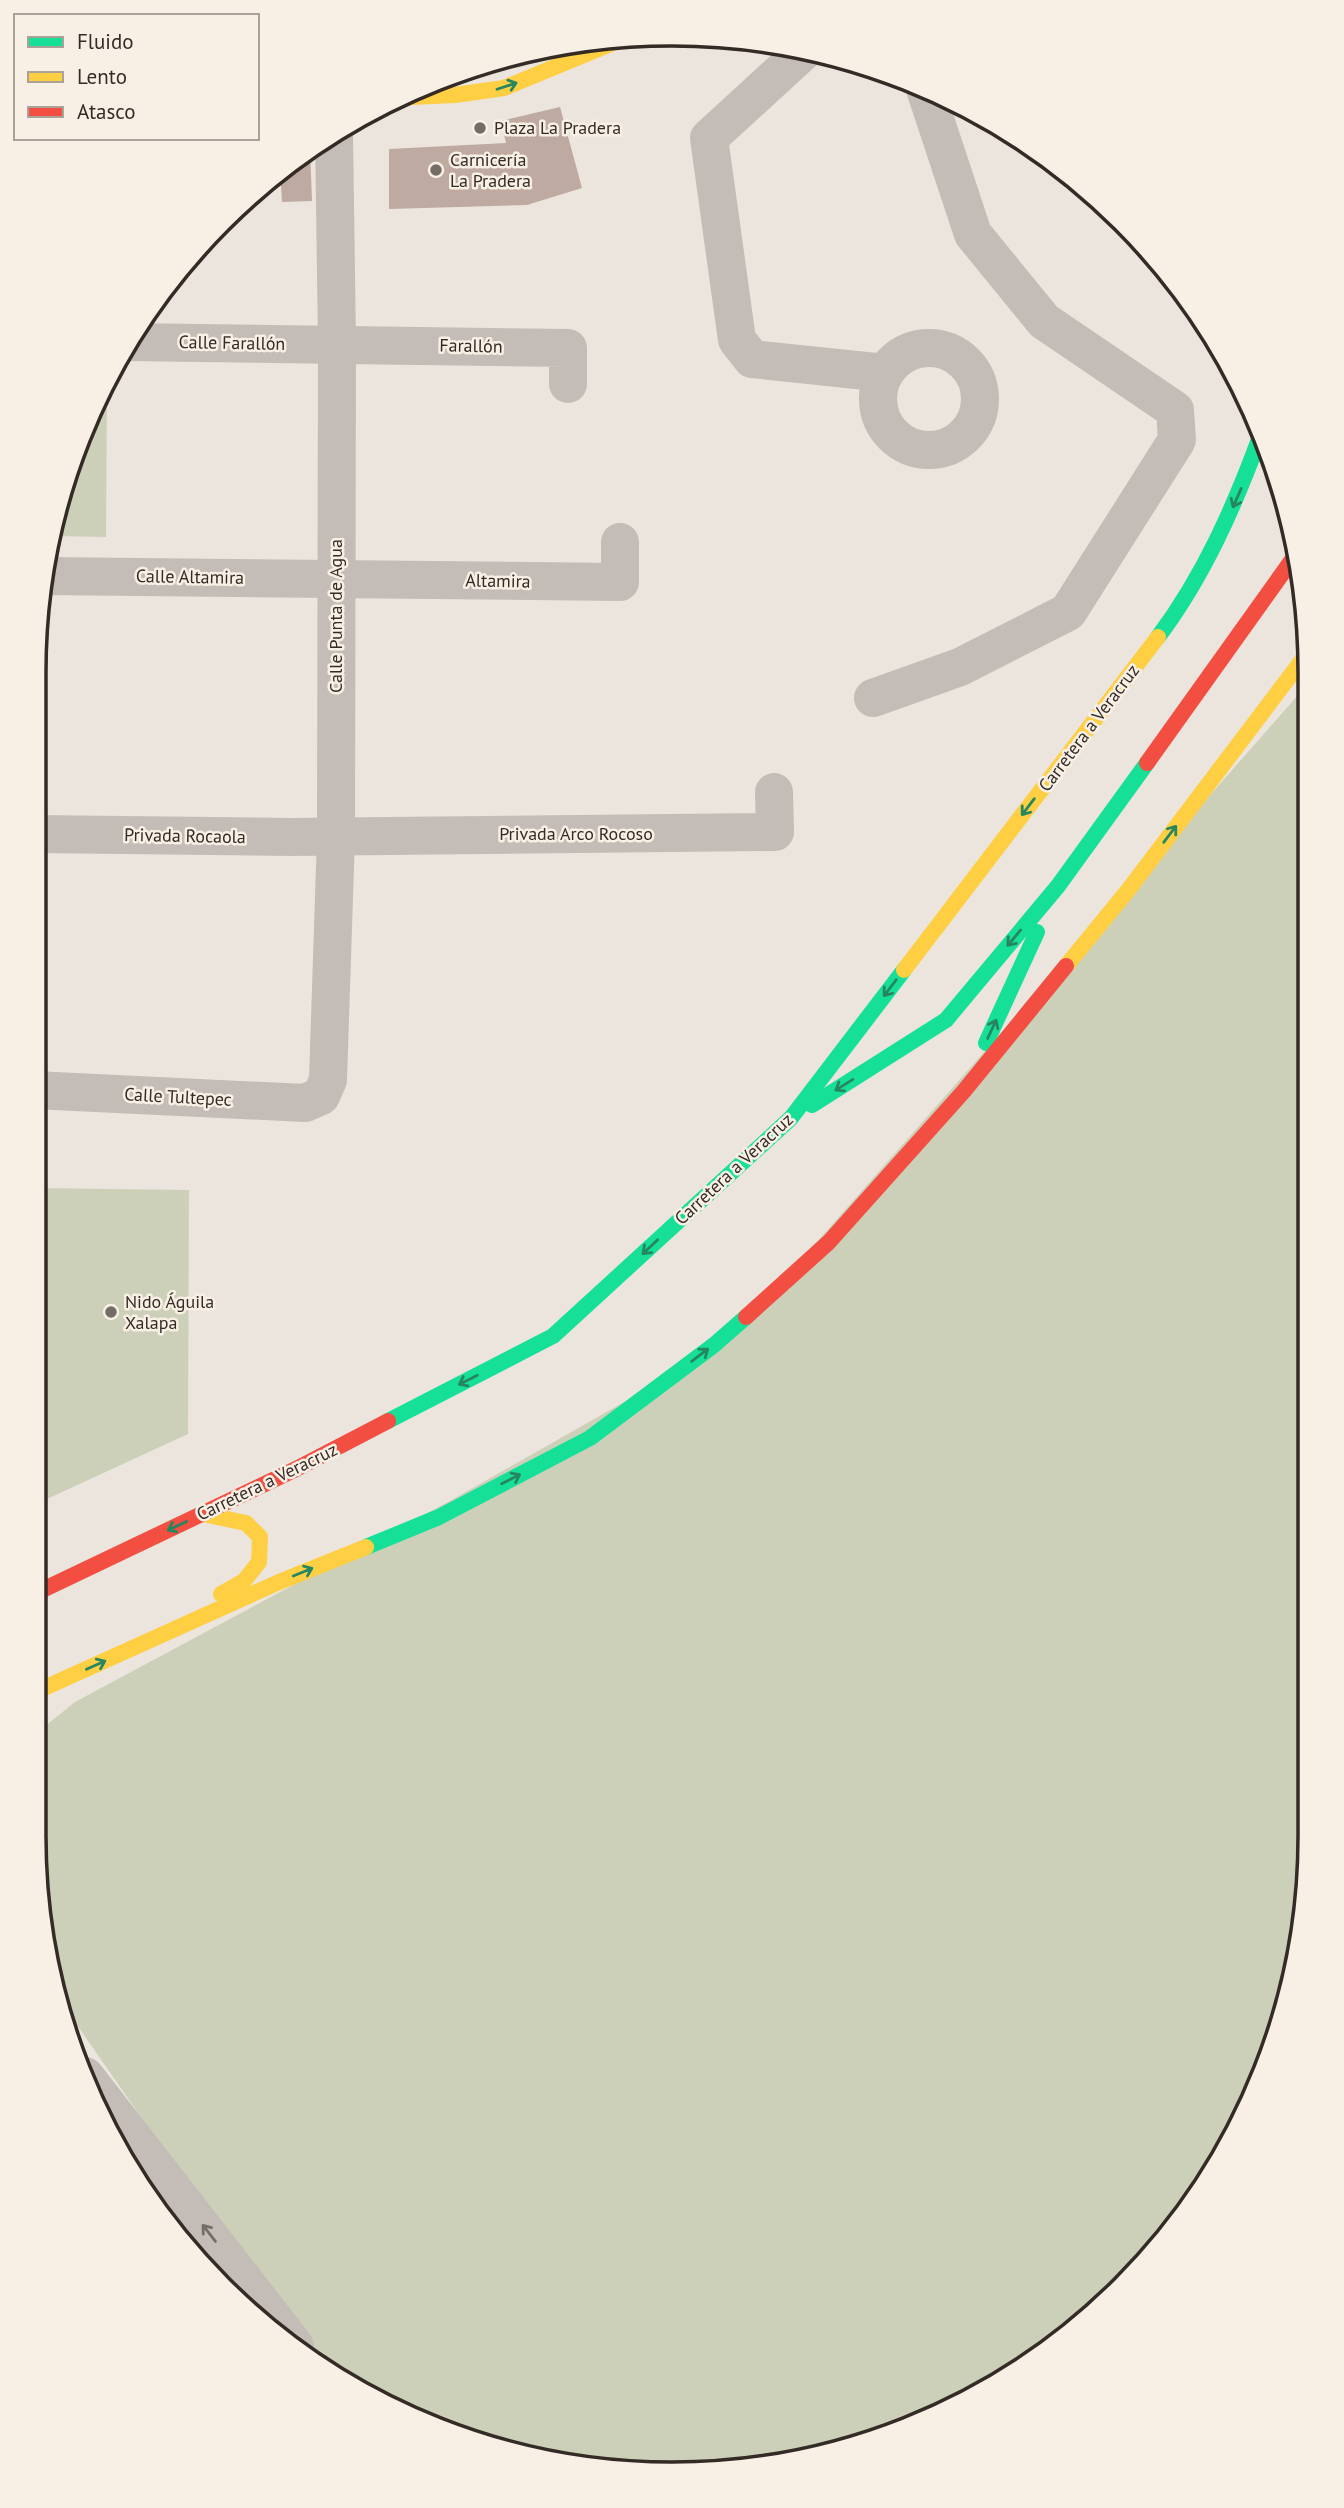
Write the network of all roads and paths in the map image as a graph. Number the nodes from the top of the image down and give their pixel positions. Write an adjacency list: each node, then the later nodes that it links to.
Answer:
1 (595, 50): 3 (main road, one-way to 1)
2 (796, 58): 8 (street)
3 (423, 97)
4 (929, 101): 16 (street)
5 (334, 145): 7 (street, Calle Punta de Agua)
6 (140, 342): 7 (street, Calle Farallón)
7 (337, 344): 9 (street, Farallón); 14 (street, Calle Punta de Agua)
8 (885, 373)
9 (568, 384)
10 (1256, 447): 24 (main road, Carretera a Veracruz, one-way to 24)
11 (620, 542): 14 (street, Altamira)
12 (1289, 565): 20 (main road)
13 (53, 576): 14 (street, Calle Altamira)
14 (336, 579): 19 (street, Calle Punta de Agua)
15 (1298, 666): 22 (main road, one-way to 15)
16 (873, 698)
17 (774, 792): 19 (street, Privada Arco Rocoso)
18 (46, 834): 19 (street, Privada Rocaola)
19 (336, 836): 23 (street, Calle Punta de Agua)
20 (1058, 886): 22 (main road, one-way to 20); 24 (main road, one-way to 24)
21 (46, 1091): 23 (street, Calle Tultepec)
22 (964, 1091): 27 (main road, one-way to 22)
23 (321, 1096)
24 (791, 1118): 25 (main road, Carretera a Veracruz, one-way to 25)
25 (203, 1514): 26 (main road, Carretera a Veracruz, one-way to 26); 27 (main road)
26 (46, 1588)
27 (139, 1645): 28 (main road, one-way to 27)
28 (46, 1687)
29 (103, 2098): 30 (street, one-way to 29)
30 (275, 2320)

